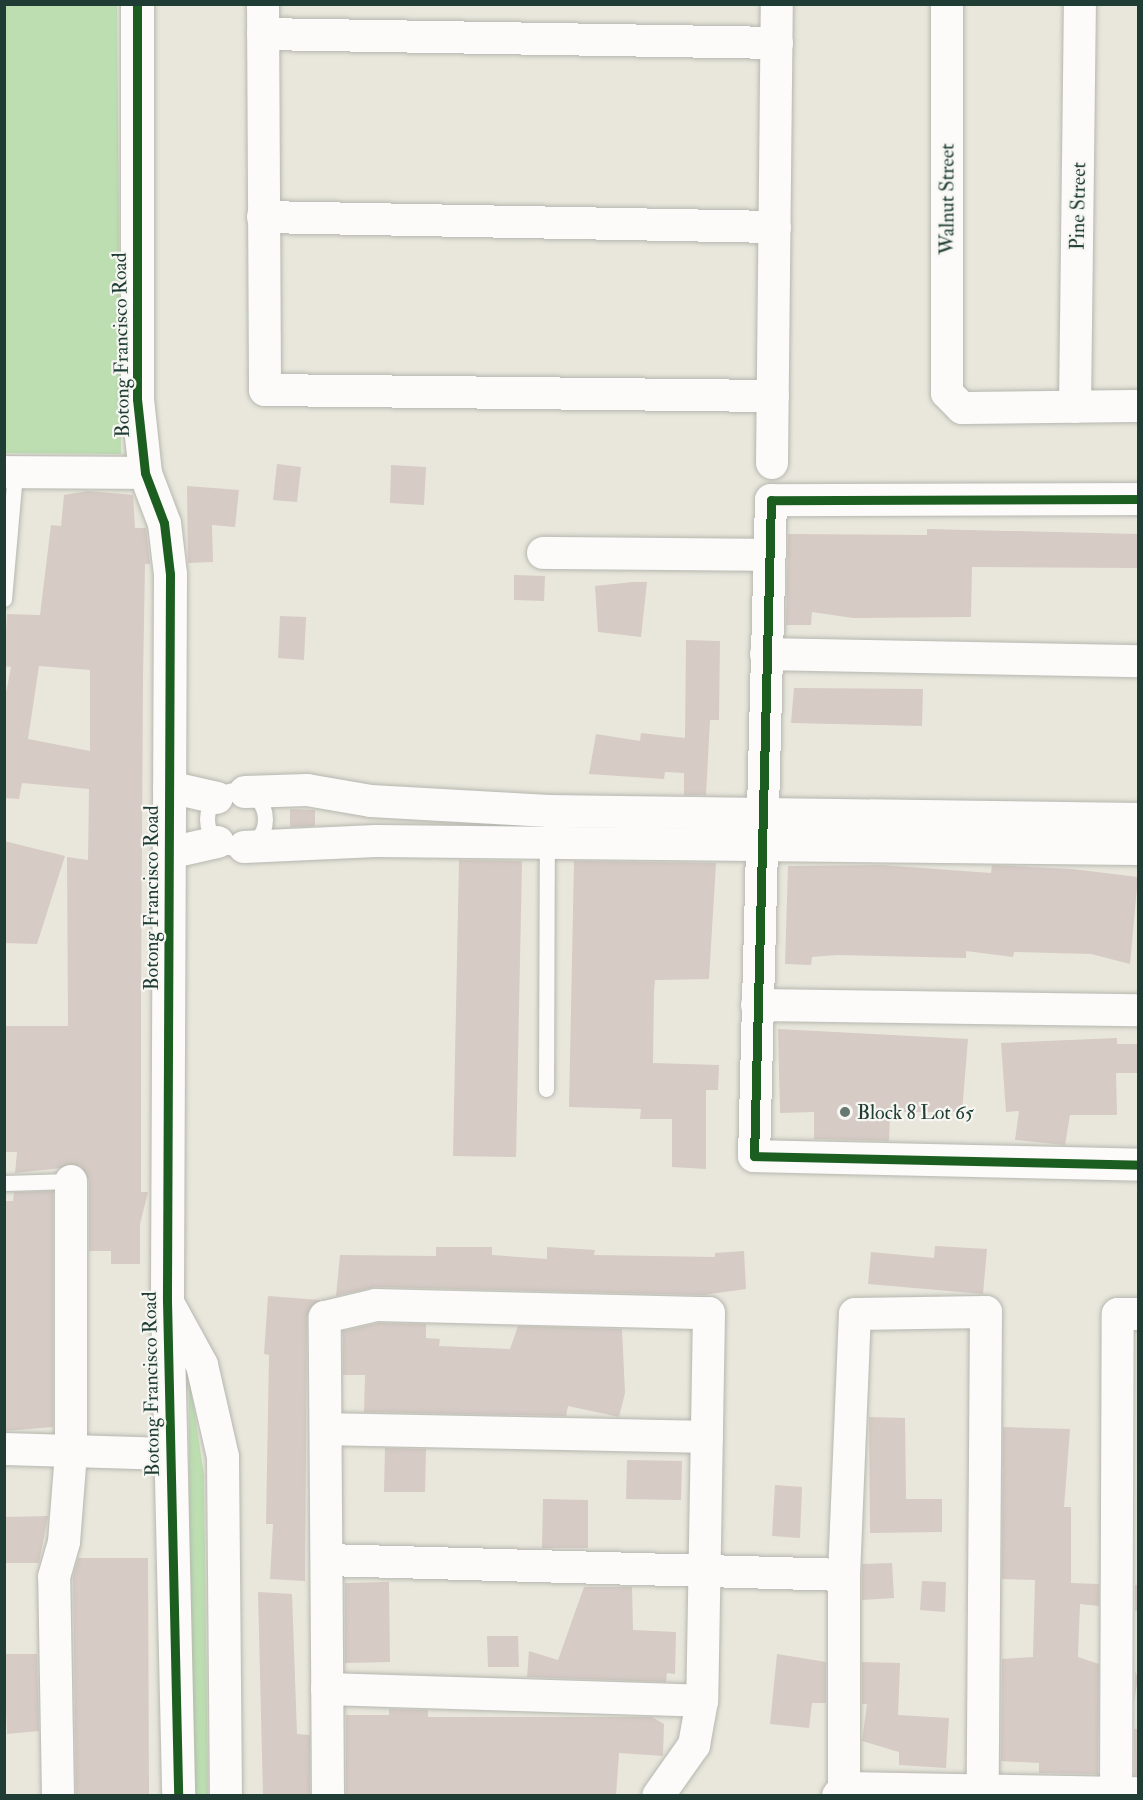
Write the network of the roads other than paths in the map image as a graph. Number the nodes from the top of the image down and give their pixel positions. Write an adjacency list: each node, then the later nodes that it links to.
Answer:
1 (137, 4): 14 (street, Botong Francisco Road)
2 (777, 4): 6 (street)
3 (947, 4): 11 (street, Walnut Street)
4 (1080, 4): 11 (street, Pine Street)
5 (263, 19): 6 (street); 7 (street)
6 (777, 44): 8 (street)
7 (263, 217): 8 (street); 9 (street)
8 (775, 227): 9 (street)
9 (773, 396): 12 (street)
10 (1138, 406): 11 (street)
11 (1075, 407)
12 (772, 463)
13 (10, 472): 14 (street); 18 (lane)
14 (145, 473): 21 (street, Botong Francisco Road)
15 (1138, 499): 17 (street)
16 (543, 553): 17 (street)
17 (768, 555): 19 (street)
18 (4, 598)
19 (766, 654): 20 (street); 24 (street)
20 (1138, 661)
21 (169, 787): 22 (street); 30 (street, Botong Francisco Road)
22 (231, 795): 23 (street); 27 (lane); 27 (lane)
23 (549, 811): 24 (street); 26 (lane)
24 (762, 814): 25 (street); 28 (street)
25 (1138, 819)
26 (547, 843): 27 (street); 28 (street); 33 (lane)
27 (231, 844): 30 (street)
28 (761, 845): 29 (street); 31 (street)
29 (1138, 849)
30 (169, 853): 37 (street, Botong Francisco Road)
31 (758, 1005): 32 (street); 34 (street)
32 (1138, 1010)
33 (546, 1089)
34 (1138, 1165)
35 (71, 1181): 36 (lane); 42 (street)
36 (4, 1183)
37 (167, 1301): 43 (street, Botong Francisco Road); 54 (street)
38 (1138, 1314): 51 (street)
39 (326, 1429): 40 (street); 40 (street); 44 (street)
40 (707, 1437): 45 (street)
41 (4, 1449): 42 (street)
42 (71, 1454): 43 (street); 52 (street)
43 (170, 1454): 53 (street, Botong Francisco Road)
44 (327, 1560): 45 (street); 47 (street)
45 (705, 1572): 46 (street); 48 (street)
46 (844, 1575): 49 (street); 50 (street)
47 (327, 1689): 48 (street); 55 (street)
48 (702, 1701): 56 (street)
49 (983, 1791): 50 (street); 51 (street)
50 (841, 1792)
51 (1127, 1793)
52 (58, 1796)
53 (178, 1796)
54 (226, 1796)
55 (328, 1796)
56 (658, 1796)

